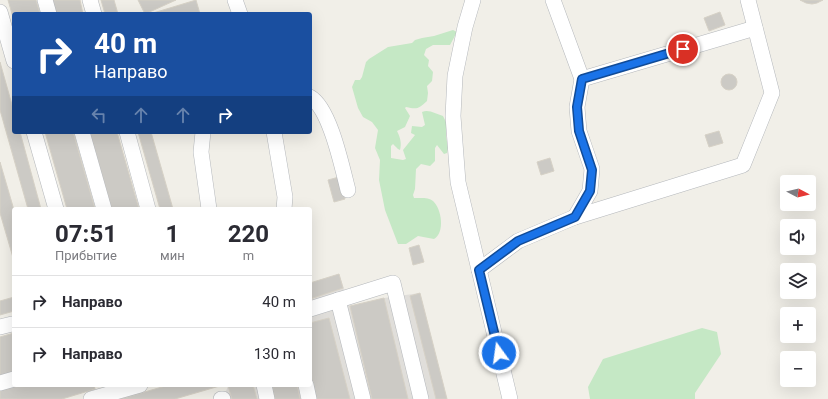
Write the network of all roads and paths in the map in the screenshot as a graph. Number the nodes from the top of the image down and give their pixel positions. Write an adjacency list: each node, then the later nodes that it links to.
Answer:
1 (45, 0): 8 (lane)
2 (90, 0): 9 (lane)
3 (234, 0): 10 (lane)
4 (473, 0): 27 (lane)
5 (553, 0): 13 (lane)
6 (748, 0): 11 (lane)
7 (0, 12): 12 (lane)
8 (48, 12)
9 (93, 12)
10 (239, 12)
11 (755, 28): 13 (lane); 26 (lane)
12 (12, 54)
13 (582, 79): 26 (lane)
14 (312, 98): 20 (lane)
15 (35, 134): 21 (lane)
16 (83, 134): 22 (lane)
17 (128, 134): 23 (lane)
18 (202, 134): 24 (lane)
19 (274, 134): 25 (lane)
20 (348, 190)
21 (55, 207)
22 (103, 207)
23 (147, 207)
24 (209, 207)
25 (284, 207)
26 (575, 217): 27 (lane)
27 (479, 270): 41 (lane)
28 (338, 300): 29 (lane); 39 (lane); 40 (lane)
29 (312, 308)
30 (12, 380): 31 (lane)
31 (0, 383)
32 (124, 387): 35 (lane)
33 (264, 387): 37 (lane)
34 (306, 387): 38 (lane)
35 (108, 389): 36 (lane)
36 (91, 399)
37 (267, 399)
38 (309, 399)
39 (362, 399)
40 (421, 399)
41 (510, 399)

